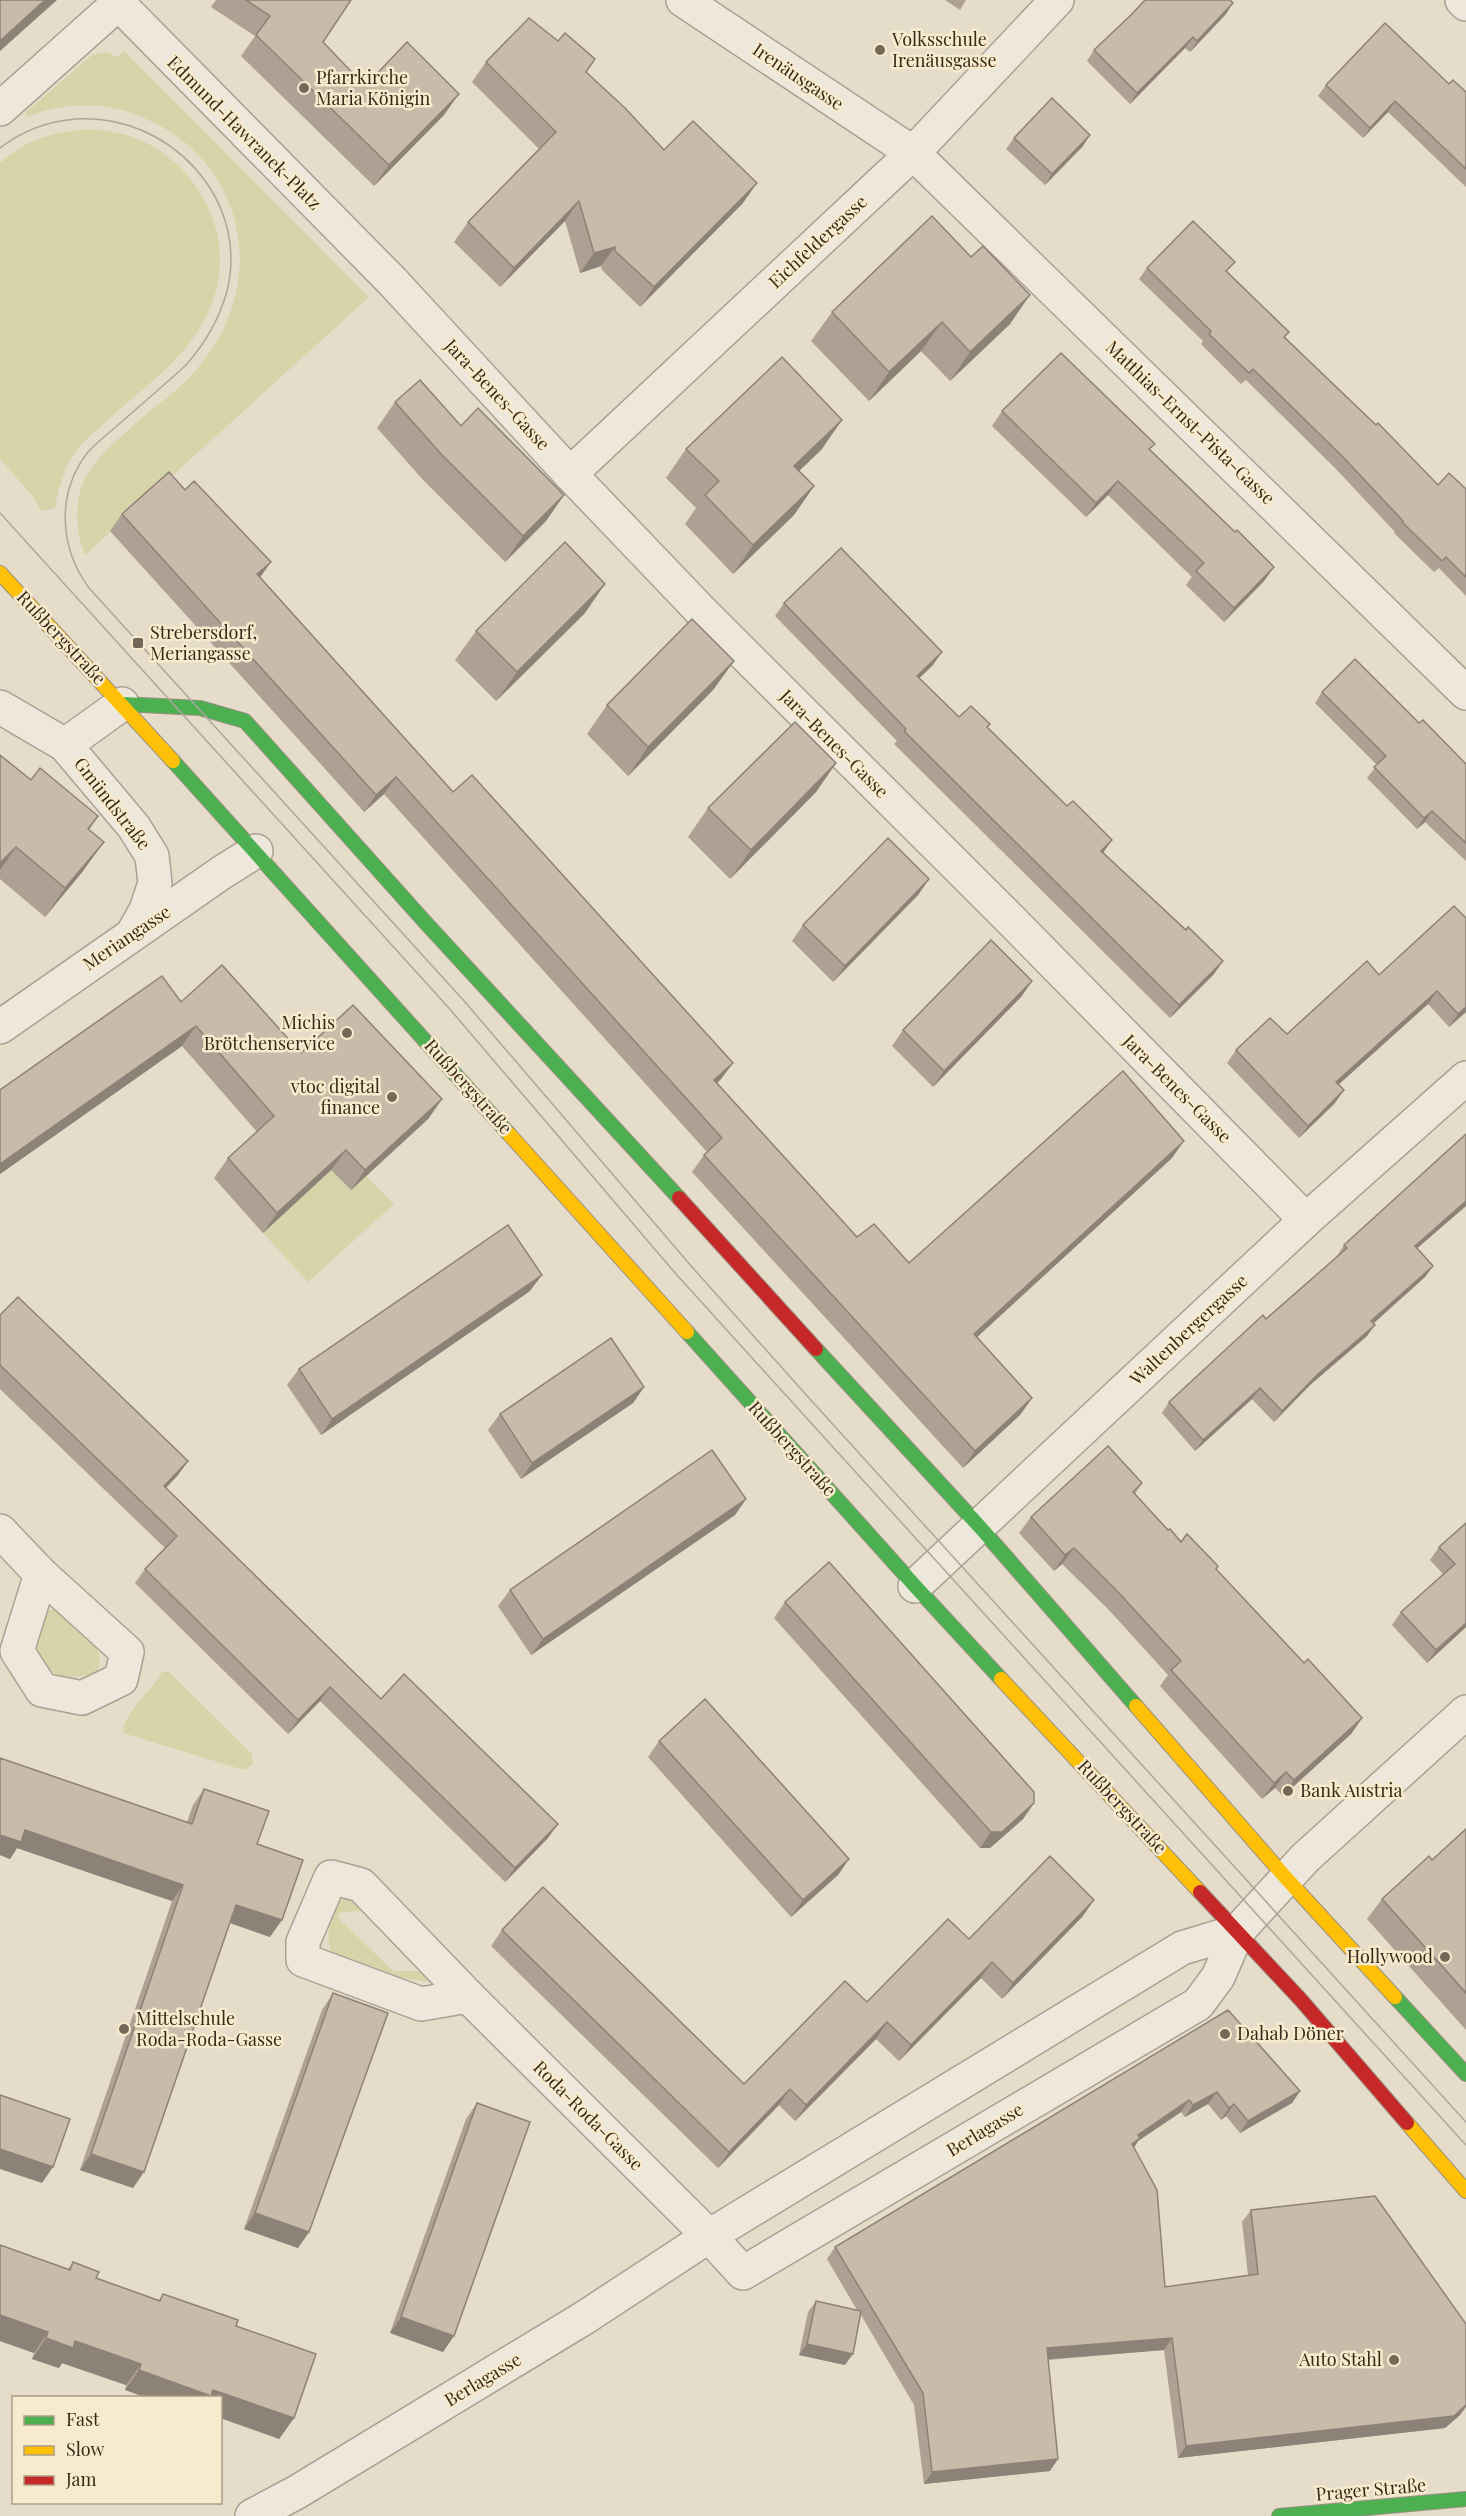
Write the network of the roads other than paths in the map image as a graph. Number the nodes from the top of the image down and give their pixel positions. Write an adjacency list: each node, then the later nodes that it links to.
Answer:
1 (683, 0): 7 (street, Irenäusgasse)
2 (1057, 0): 7 (street, Eichfeldergasse)
3 (1462, 0): 5 (street)
4 (120, 2): 6 (street, Edmund-Hawranek-Platz); 8 (street, Edmund-Hawranek-Platz)
5 (1466, 4)
6 (0, 109)
7 (913, 153): 9 (street, Eichfeldergasse); 11 (street, Matthias-Ernst-Pista-Gasse)
8 (371, 260): 9 (street, Jara-Benes-Gasse)
9 (570, 474): 19 (street, Jara-Benes-Gasse)
10 (0, 573): 12 (street, Rußbergstraße)
11 (1466, 693)
12 (122, 704): 14 (street); 15 (street, Rußbergstraße); 20 (street)
13 (0, 707): 14 (street, Gmündstraße)
14 (65, 745): 16 (street, Gmündstraße)
15 (256, 851): 16 (street, Meriangasse); 23 (street, Rußbergstraße)
16 (132, 934): 17 (street, Meriangasse)
17 (0, 1027)
18 (1466, 1078): 19 (street, Waltenbergergasse)
19 (1306, 1220): 20 (street, Waltenbergergasse)
20 (979, 1526): 23 (street, Waltenbergergasse); 25 (street)
21 (0, 1531): 22 (street)
22 (41, 1574)
23 (915, 1586): 26 (street, Rußbergstraße)
24 (1466, 1712): 25 (street, Berlagasse)
25 (1286, 1878): 26 (street, Berlagasse); 28 (street)
26 (1238, 1930): 29 (street, Rußbergstraße); 30 (street, Berlagasse); 30 (street, Berlagasse)
27 (468, 1996): 27 (street, Roda-Roda-Gasse); 30 (street, Roda-Roda-Gasse)
28 (1466, 2074)
29 (1466, 2191)
30 (709, 2236): 32 (street, Berlagasse)
31 (1466, 2499): 33 (street, Prager Straße)
32 (252, 2516)
33 (1279, 2516)

